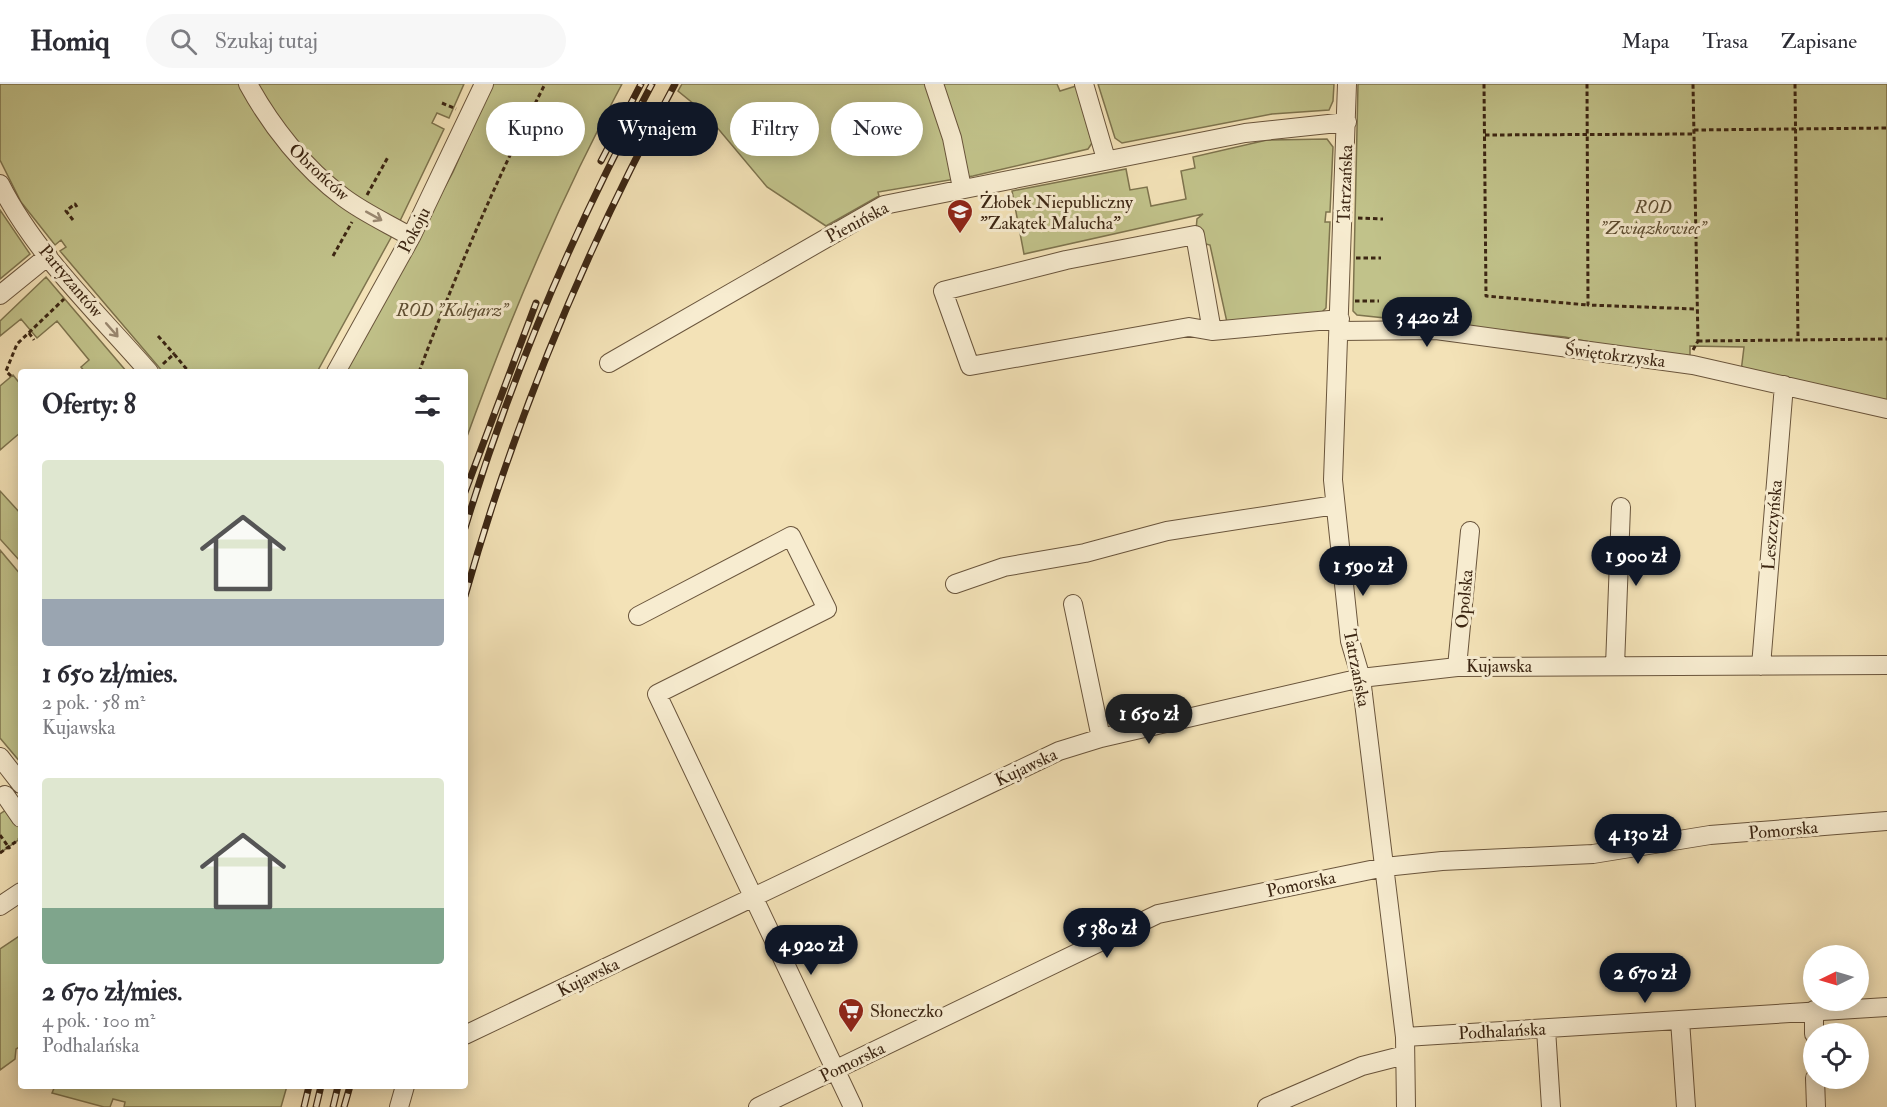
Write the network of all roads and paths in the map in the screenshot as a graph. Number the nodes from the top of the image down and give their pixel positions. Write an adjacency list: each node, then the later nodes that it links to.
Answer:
1 (248, 84): 29 (street, Obrońców, one-way to 29)
2 (484, 84): 29 (street, Pokoju)
3 (545, 84): 53 (path)
4 (934, 84): 22 (street)
5 (1084, 84): 20 (street)
6 (1347, 84): 13 (street, Tatrzańska)
7 (1484, 84): 17 (path)
8 (1587, 84): 18 (path)
9 (1693, 84): 16 (path)
10 (1795, 84): 15 (path)
11 (442, 103): 12 (path)
12 (458, 109)
13 (1347, 122): 20 (street, Pienińska); 39 (street, Tatrzańska)
14 (1887, 128): 15 (path)
15 (1796, 129): 16 (path); 43 (path)
16 (1694, 132): 18 (path); 38 (path)
17 (1485, 135): 18 (path); 37 (path)
18 (1587, 135): 37 (path)
19 (388, 157): 23 (path)
20 (1106, 159): 22 (street, Pienińska)
21 (0, 184): 31 (street, Partyzantów)
22 (962, 188): 48 (street, Pienińska)
23 (363, 204)
24 (77, 207): 28 (path)
25 (1353, 212): 27 (path)
26 (357, 214): 32 (path)
27 (1383, 219)
28 (73, 220)
29 (411, 237): 52 (street, Pokoju)
30 (1352, 250): 33 (path)
31 (48, 256): 35 (street); 50 (street, Partyzantów, one-way to 50)
32 (333, 256)
33 (1381, 258)
34 (69, 294): 41 (path)
35 (0, 295)
36 (1379, 301): 39 (path)
37 (1588, 305): 38 (path)
38 (1696, 309): 46 (path)
39 (1344, 318): 40 (street, Świętokrzyska); 49 (street, Świętokrzyska); 57 (street, Tatrzańska)
40 (1212, 331): 40 (street, Świętokrzyska)
41 (29, 333): 45 (path); 54 (path)
42 (158, 336): 47 (path)
43 (1798, 339): 44 (path); 46 (path)
44 (1887, 339)
45 (34, 340)
46 (1698, 341): 49 (path)
47 (174, 354): 50 (path); 51 (path)
48 (609, 363)
49 (1693, 365): 55 (street, Świętokrzyska)
50 (155, 369)
51 (186, 369)
52 (338, 369)
53 (420, 369)
54 (11, 376)
55 (1784, 385): 56 (street, Świętokrzyska); 65 (street, Leszczyńska)
56 (1887, 409)
57 (1335, 506): 60 (street); 67 (street, Tatrzańska)
58 (1621, 507): 64 (street)
59 (1470, 531): 66 (street, Opolska)
60 (955, 584)
61 (1073, 604): 68 (street)
62 (638, 616): 81 (street)
63 (1887, 665): 65 (street, Kujawska)
64 (1615, 666): 65 (street, Kujawska); 66 (street, Kujawska)
65 (1761, 666)
66 (1457, 667): 67 (street, Kujawska)
67 (1361, 678): 68 (street, Kujawska); 79 (street, Tatrzańska)
68 (1101, 738): 81 (street, Kujawska)
69 (0, 757): 70 (street)
70 (18, 780)
71 (18, 786): 72 (street)
72 (2, 797): 73 (street)
73 (18, 815)
74 (1887, 821): 79 (street, Pomorska)
75 (0, 835): 77 (path)
76 (18, 840): 77 (path)
77 (9, 848): 78 (path)
78 (0, 853)
79 (1385, 867): 89 (street, Tatrzańska); 90 (street, Pomorska)
80 (18, 894): 82 (street)
81 (754, 897): 88 (street, Kujawska); 90 (street)
82 (0, 906)
83 (1887, 1007): 84 (street, Podhalańska)
84 (1869, 1008)
85 (1803, 1011): 86 (street, Podhalańska)
86 (1680, 1020): 87 (street, Podhalańska); 99 (street)
87 (1546, 1029): 89 (street, Podhalańska); 98 (street)
88 (468, 1034)
89 (1405, 1046): 96 (street, Podhalańska); 97 (street, Tatrzańska)
90 (835, 1070): 94 (street, Pomorska); 95 (street)
91 (404, 1089): 93 (street)
92 (1815, 1089): 100 (street)
93 (399, 1107)
94 (758, 1107)
95 (853, 1107)
96 (1267, 1107)
97 (1406, 1107)
98 (1551, 1107)
99 (1686, 1107)
100 (1816, 1107)

